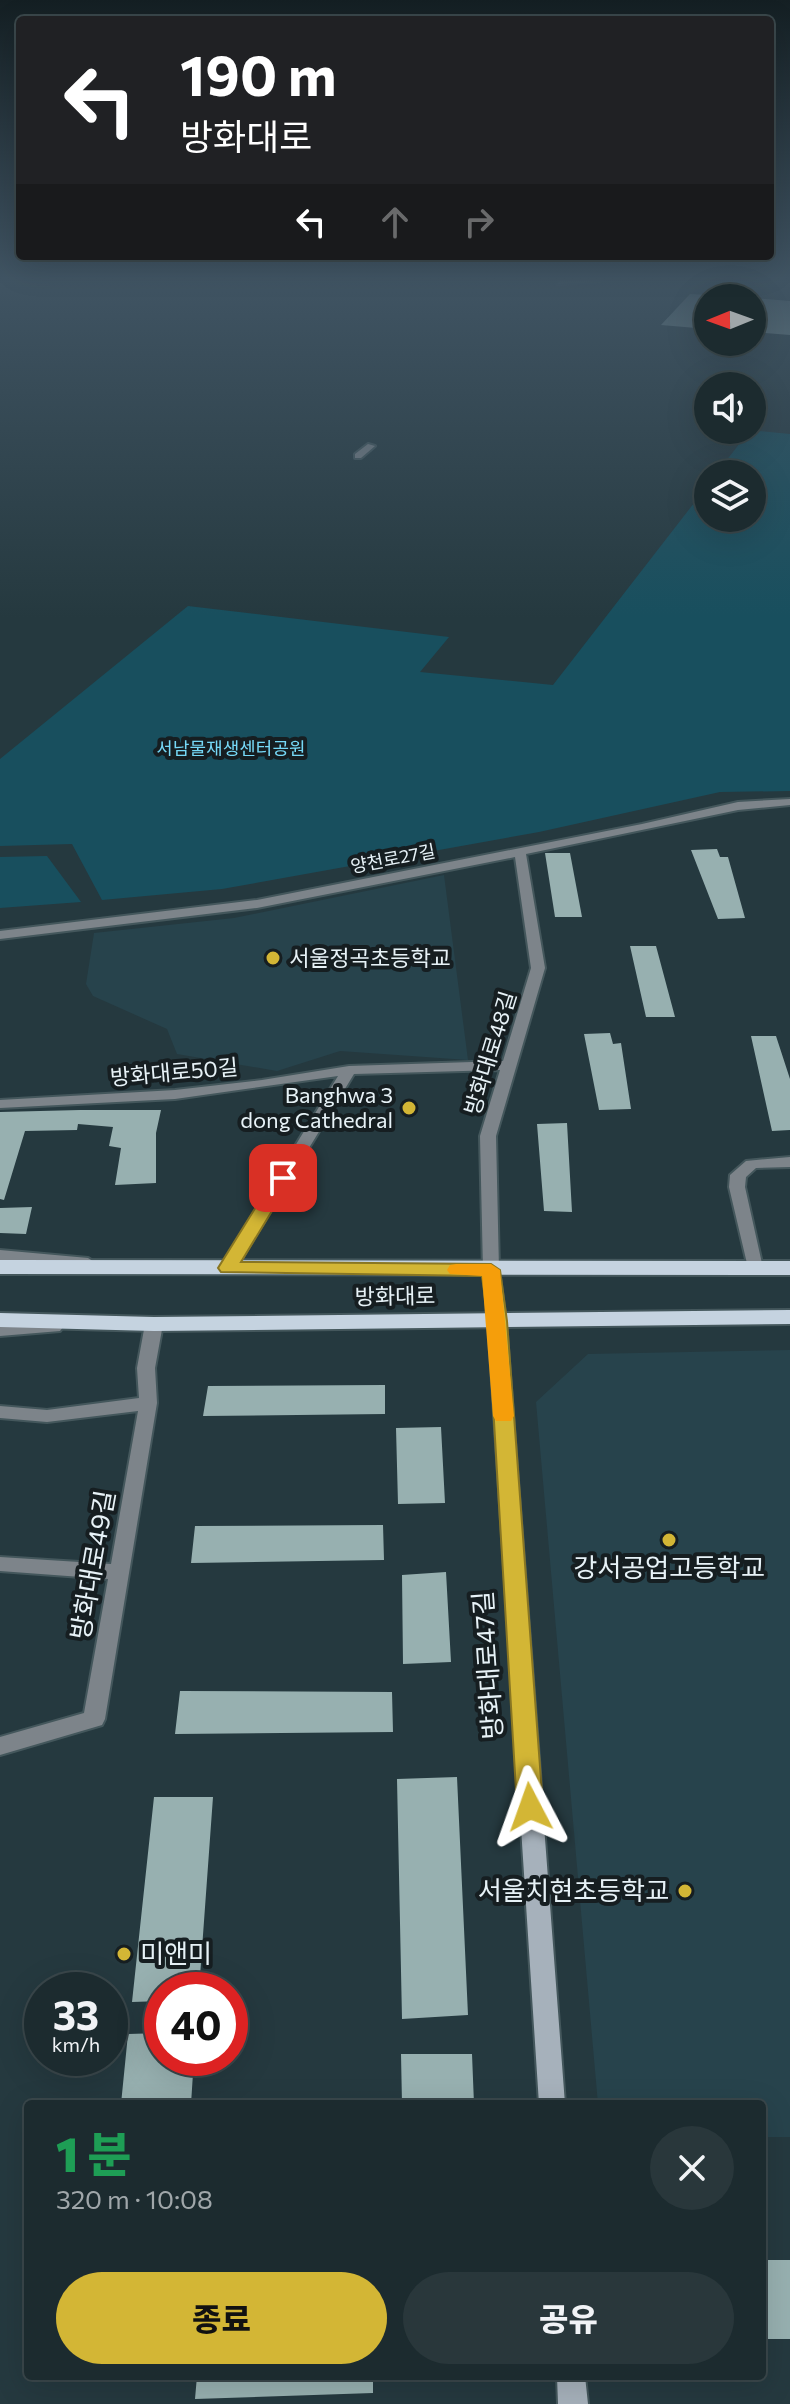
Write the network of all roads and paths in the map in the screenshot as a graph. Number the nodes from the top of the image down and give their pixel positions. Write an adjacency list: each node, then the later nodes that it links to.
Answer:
1 (371, 446): 2 (street)
2 (358, 456)
3 (790, 802): 4 (street, 양천로27길)
4 (520, 852): 5 (street, 양천로27길); 6 (street, 방화대로48길)
5 (0, 935)
6 (507, 1065): 7 (street, 방화대로50길); 16 (street, 방화대로48길)
7 (349, 1070): 8 (street, 방화대로50길); 13 (street)
8 (0, 1104)
9 (790, 1162): 14 (street)
10 (0, 1255): 11 (street)
11 (105, 1265): 12 (main road, 방화대로); 13 (main road, 방화대로)
12 (0, 1267)
13 (228, 1268): 16 (main road, 방화대로)
14 (755, 1268): 15 (main road, 방화대로); 16 (main road, 방화대로)
15 (790, 1268)
16 (491, 1270): 19 (street, 방화대로47길)
17 (790, 1317): 19 (main road, 방화대로)
18 (0, 1320): 20 (main road, 방화대로)
19 (497, 1321): 21 (main road, 방화대로); 28 (street, 방화대로47길)
20 (104, 1324): 21 (main road, 방화대로); 22 (street)
21 (154, 1324): 23 (street, 방화대로49길)
22 (0, 1330)
23 (148, 1403): 24 (street); 26 (street, 방화대로49길)
24 (0, 1412)
25 (0, 1564): 26 (street)
26 (119, 1572): 27 (street, 방화대로49길)
27 (0, 1746)
28 (552, 2100)
29 (571, 2380): 30 (street)
30 (573, 2404)

